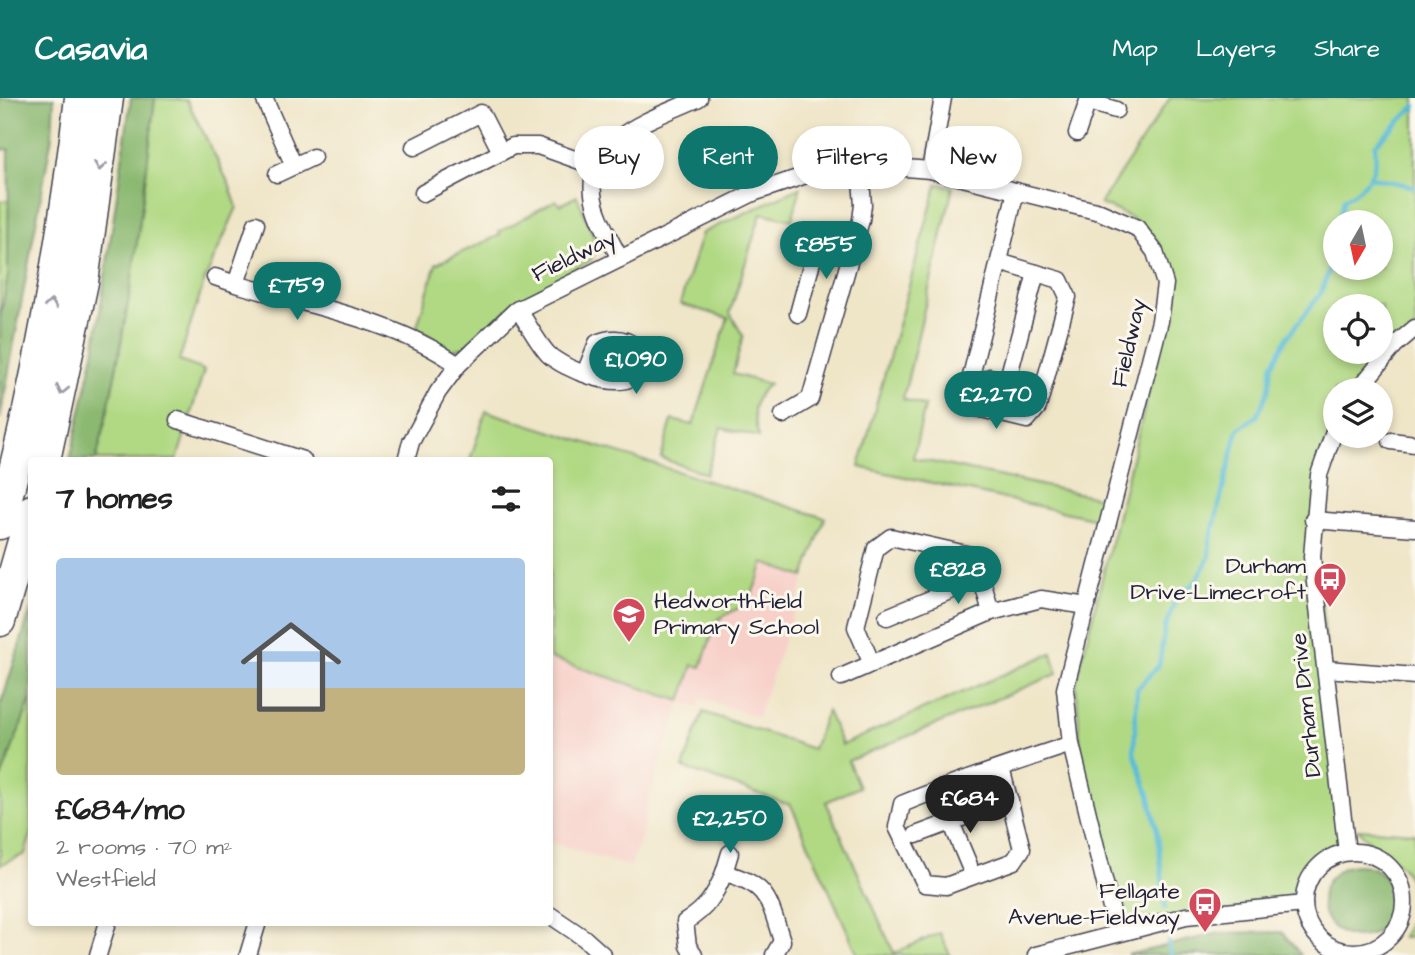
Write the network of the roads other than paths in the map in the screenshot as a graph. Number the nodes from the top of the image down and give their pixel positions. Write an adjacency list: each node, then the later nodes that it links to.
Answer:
1 (80, 98): 48 (highway, one-way to 1)
2 (108, 98): 44 (highway, one-way to 44)
3 (264, 98): 17 (street)
4 (473, 98): 9 (street)
5 (699, 98): 10 (street)
6 (943, 98): 11 (street)
7 (1088, 100): 8 (street); 12 (street)
8 (1116, 110)
9 (481, 113): 13 (street); 14 (street)
10 (643, 126)
11 (938, 126)
12 (1077, 133)
13 (414, 148)
14 (502, 152): 16 (street); 24 (street)
15 (313, 157): 17 (street)
16 (574, 159)
17 (294, 166): 18 (street)
18 (276, 174)
19 (792, 180): 27 (street, Fieldway)
20 (593, 189): 27 (street)
21 (862, 189): 26 (street)
22 (1008, 189): 23 (street, Fieldway)
23 (1016, 191): 28 (street); 52 (street, Fieldway)
24 (423, 193)
25 (256, 225): 31 (street)
26 (853, 246): 33 (street); 39 (street)
27 (620, 259): 32 (street, Fieldway)
28 (999, 262): 29 (street); 29 (street)
29 (1036, 273): 37 (street)
30 (215, 277): 31 (street)
31 (236, 284): 35 (street)
32 (518, 310): 35 (street, Fieldway); 36 (street)
33 (798, 314)
34 (1415, 328): 38 (street)
35 (458, 365): 46 (street, Fieldway)
36 (585, 373)
37 (990, 377)
38 (1368, 378)
39 (783, 415)
40 (178, 420): 45 (street)
41 (1393, 442): 42 (street)
42 (1415, 444)
43 (1328, 448): 47 (street, Durham Drive)
44 (46, 457)
45 (294, 457)
46 (406, 457)
47 (1313, 520): 50 (street); 57 (street, Durham Drive)
48 (0, 524)
49 (28, 524): 55 (highway)
50 (1415, 528)
51 (981, 578): 53 (street); 54 (street); 56 (street)
52 (1087, 606): 53 (street); 60 (street, Fieldway)
53 (991, 612): 56 (street)
54 (887, 617)
55 (0, 621)
56 (872, 664): 59 (street)
57 (1326, 669): 58 (street); 65 (street, Durham Drive)
58 (1415, 676)
59 (841, 677)
60 (1072, 744): 61 (street); 73 (street, Fieldway)
61 (1001, 768): 62 (street); 62 (street)
62 (1010, 800): 63 (street)
63 (951, 822): 64 (street); 67 (street)
64 (916, 835)
65 (1347, 852): 69 (street); 76 (street)
66 (730, 853): 68 (street)
67 (969, 865)
68 (724, 873): 79 (street); 80 (street)
69 (1304, 904): 73 (street); 76 (street)
70 (553, 918): 75 (street)
71 (107, 926): 77 (street)
72 (257, 926): 78 (street)
73 (1117, 933): 74 (street)
74 (1063, 951): 81 (street)
75 (593, 952)
76 (1356, 954)
77 (97, 955)
78 (248, 955)
79 (694, 955)
80 (774, 955)
81 (1037, 955)

